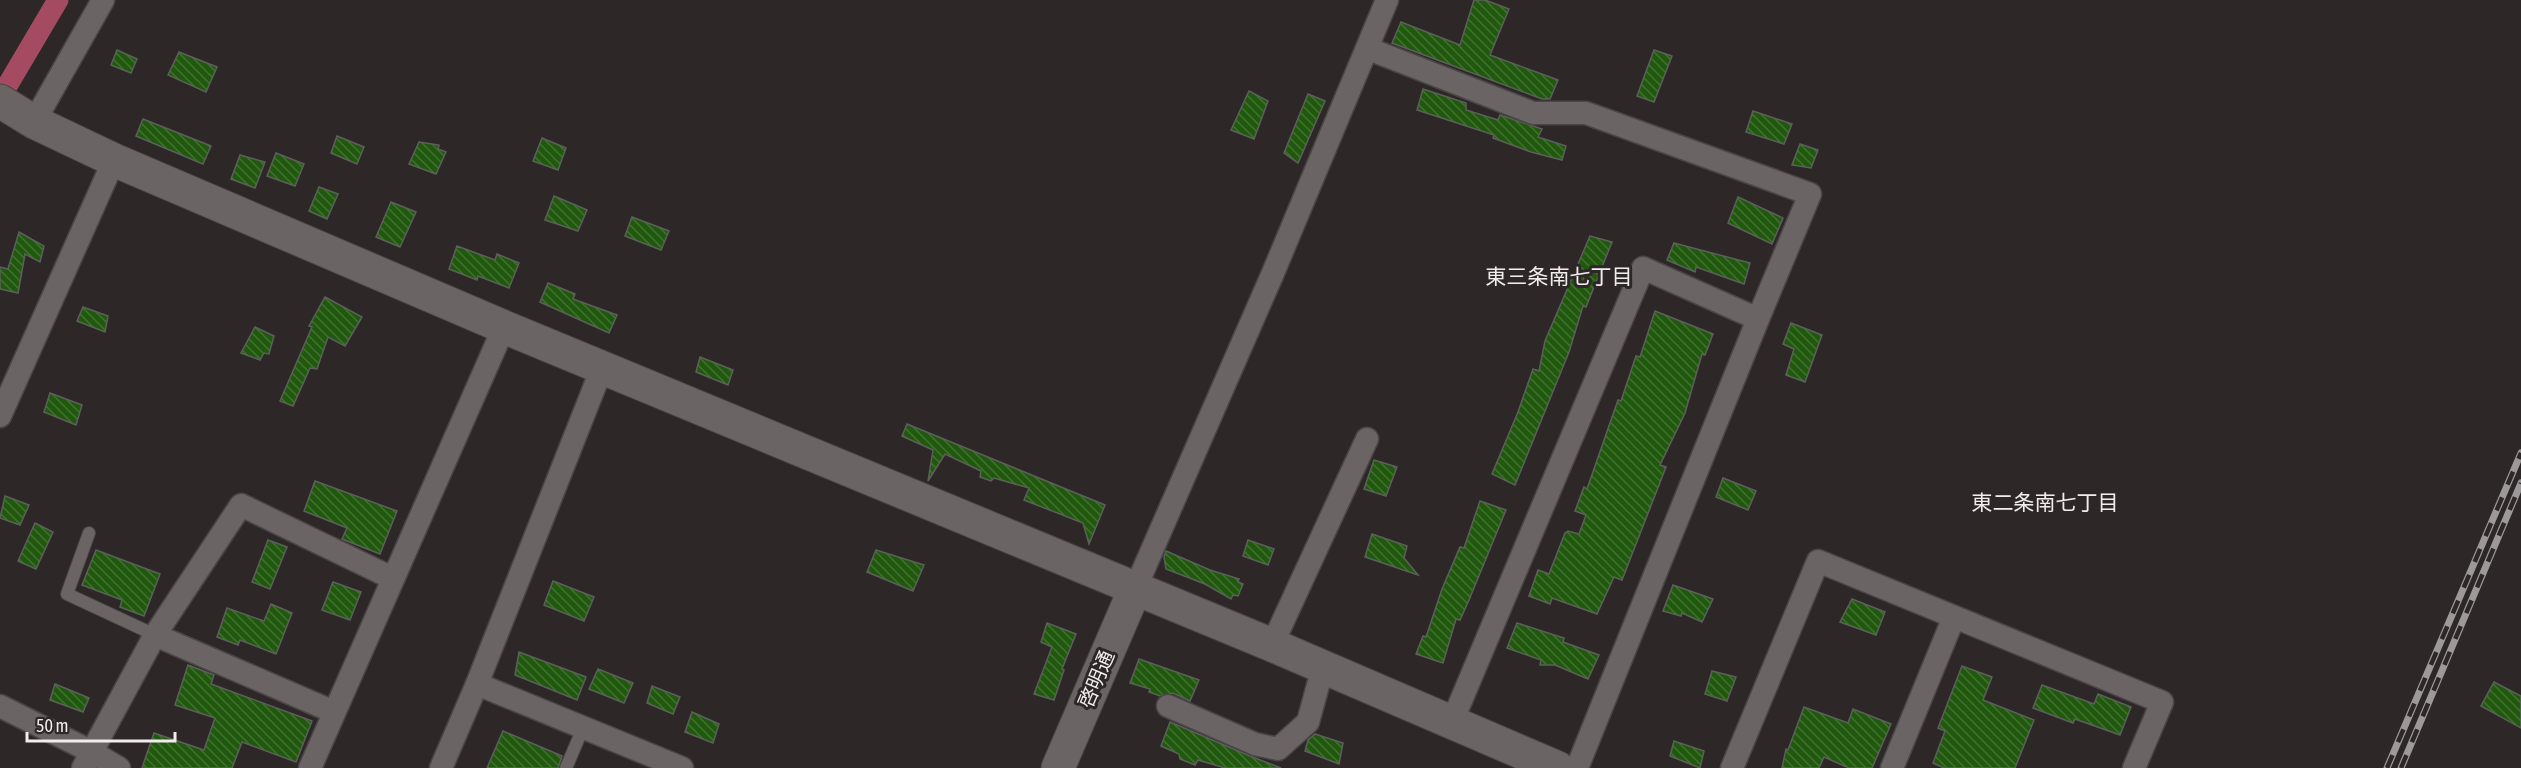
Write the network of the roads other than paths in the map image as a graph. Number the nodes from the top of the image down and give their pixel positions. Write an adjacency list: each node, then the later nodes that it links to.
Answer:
1 (103, 0): 4 (street)
2 (1387, 0): 3 (street)
3 (1369, 49): 6 (street); 13 (street)
4 (18, 112): 5 (street)
5 (114, 160): 7 (street); 9 (street)
6 (1758, 319): 22 (street); 32 (street)
7 (504, 327): 8 (street); 12 (street)
8 (603, 368): 13 (street); 18 (street)
9 (1, 410)
10 (1366, 439): 16 (street)
11 (89, 533): 15 (lane)
12 (392, 578): 15 (street); 21 (street)
13 (1134, 589): 16 (street); 30 (street, 啓明通)
14 (1954, 617): 33 (street); 34 (street); 35 (street)
15 (155, 634): 21 (street); 24 (street)
16 (1272, 645): 17 (street)
17 (1323, 667): 20 (street); 22 (street)
18 (477, 684): 23 (street); 27 (street)
19 (0, 706): 24 (street)
20 (1168, 706)
21 (334, 712): 26 (street)
22 (1452, 722): 31 (street)
23 (584, 728): 28 (lane); 29 (street)
24 (87, 759): 25 (street)
25 (119, 768)
26 (310, 768)
27 (441, 768)
28 (566, 768)
29 (682, 768)
30 (1058, 768)
31 (1558, 768)
32 (1577, 768)
33 (1732, 768)
34 (1892, 768)
35 (2134, 768)

